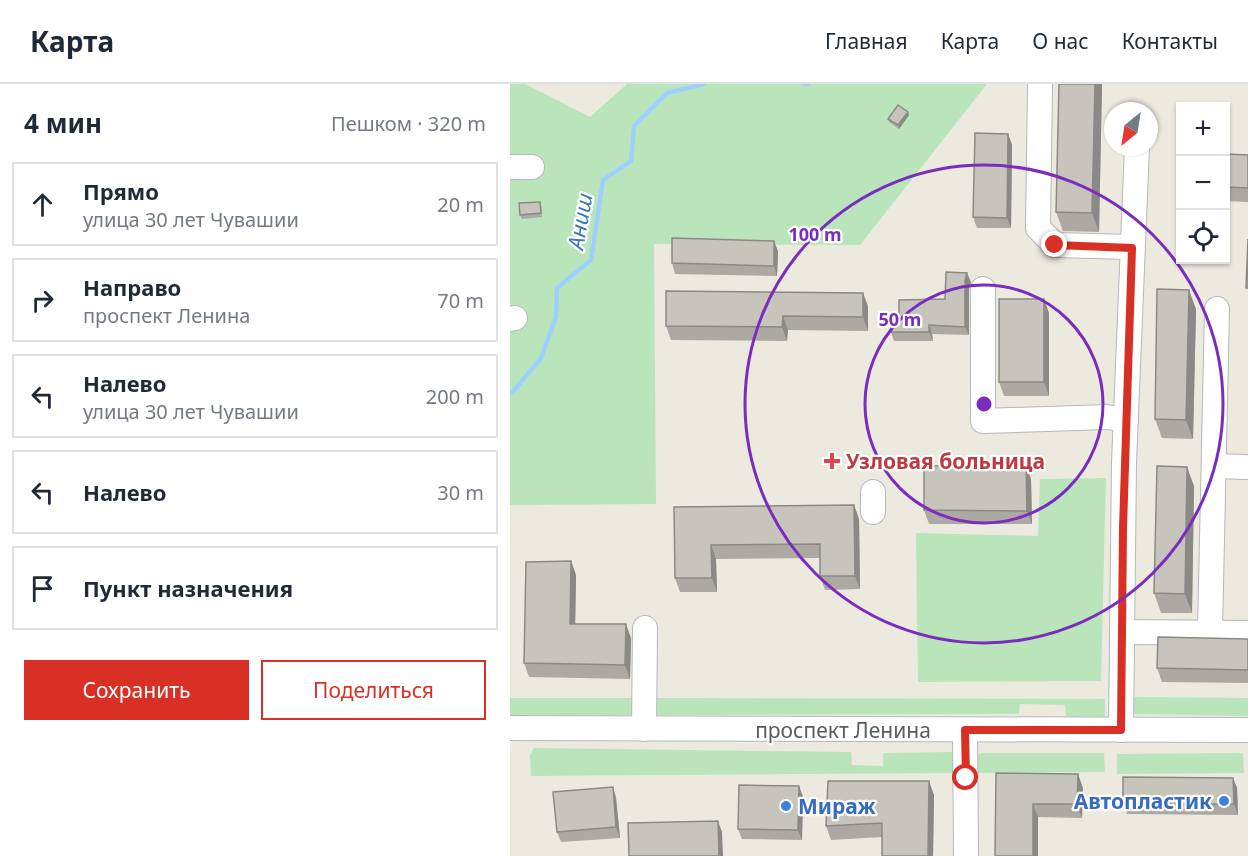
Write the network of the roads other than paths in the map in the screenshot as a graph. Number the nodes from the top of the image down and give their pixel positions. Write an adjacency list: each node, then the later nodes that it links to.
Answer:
1 (1040, 84): 3 (street)
2 (1137, 156): 3 (street)
3 (1132, 248): 6 (street)
4 (983, 289): 6 (street)
5 (1217, 309): 7 (street)
6 (1126, 420): 10 (street)
7 (1214, 466): 8 (street); 11 (street)
8 (1245, 467)
9 (645, 628): 14 (street)
10 (1122, 632): 11 (street); 16 (street)
11 (1210, 632): 12 (street)
12 (1248, 633)
13 (510, 728): 14 (street, проспект Ленина)
14 (644, 729): 15 (street, проспект Ленина)
15 (965, 730): 16 (street, проспект Ленина); 18 (street)
16 (1121, 730): 17 (street, проспект Ленина)
17 (1248, 730)
18 (966, 856)

